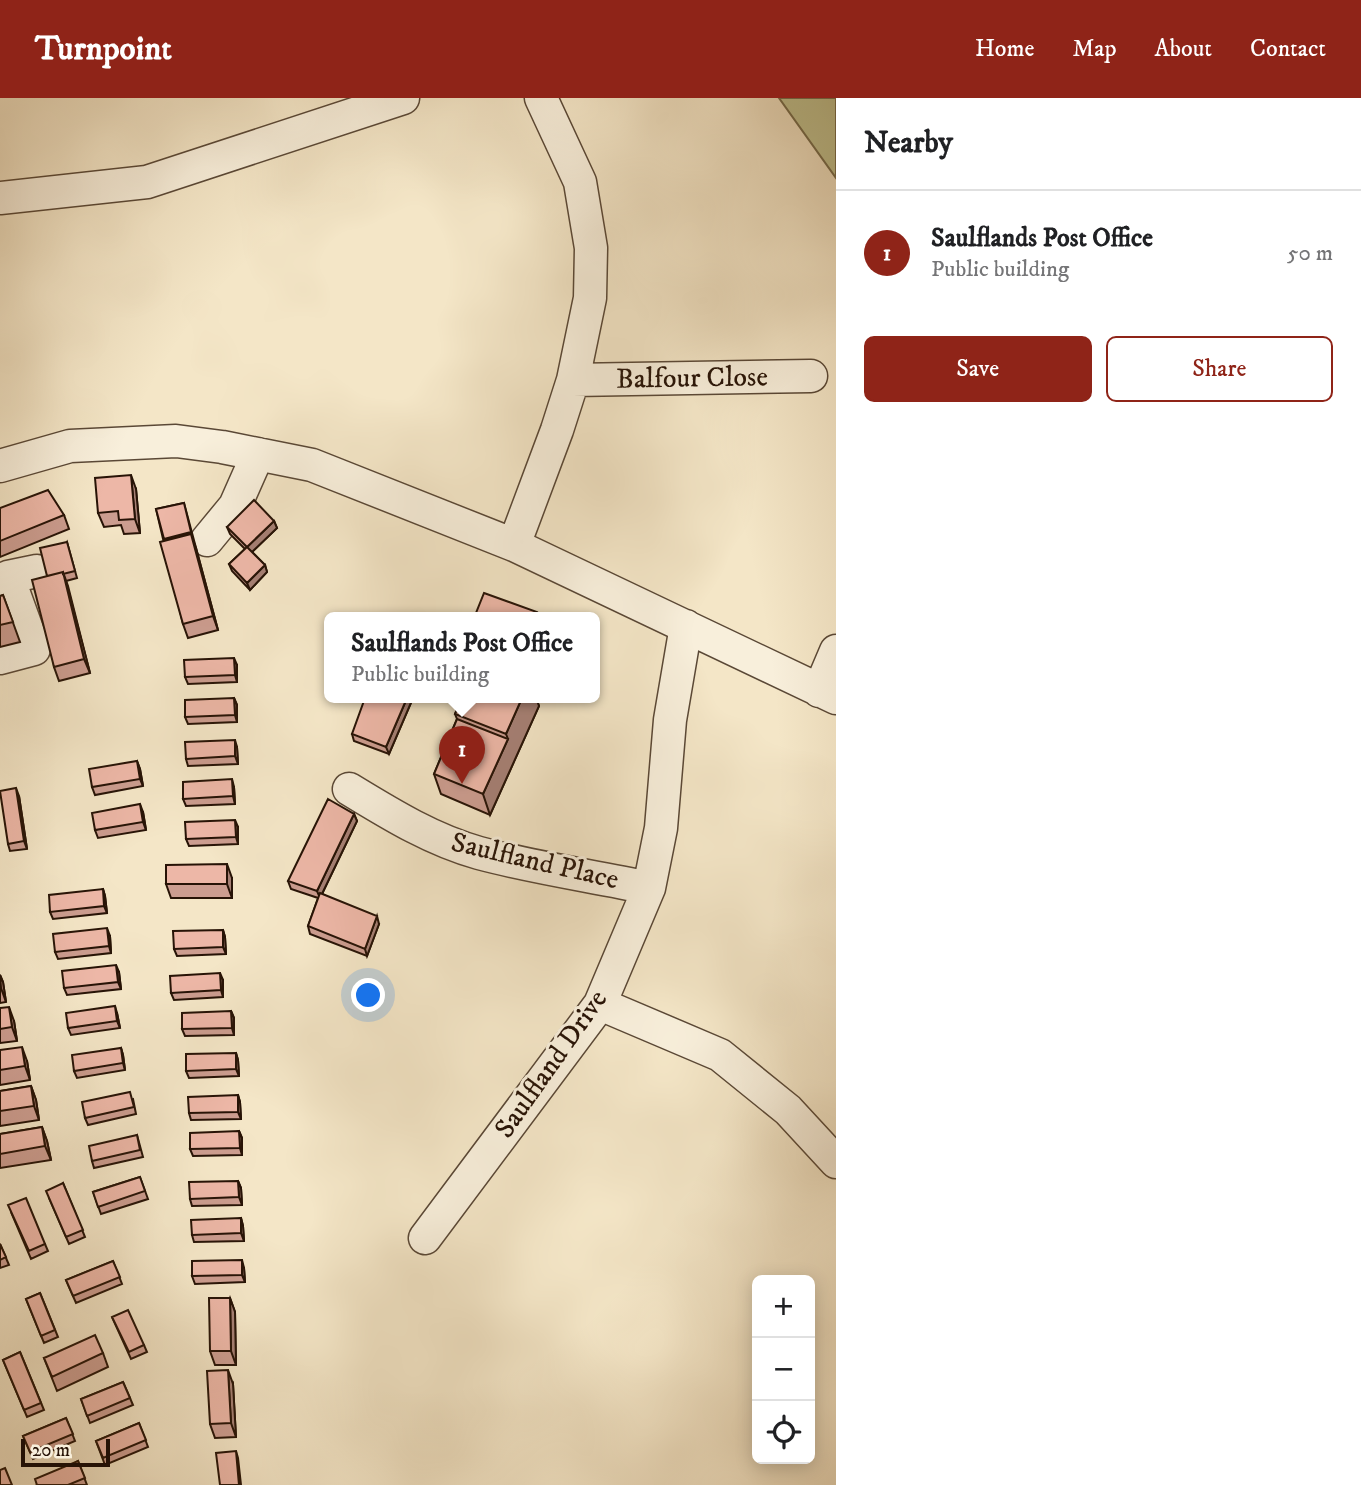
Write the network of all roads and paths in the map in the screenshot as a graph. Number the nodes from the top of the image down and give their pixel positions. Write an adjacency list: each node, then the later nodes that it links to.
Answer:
1 (403, 98): 3 (street)
2 (541, 98): 5 (street)
3 (0, 198)
4 (811, 376): 5 (street, Balfour Close)
5 (573, 380): 9 (street)
6 (258, 454): 7 (street); 8 (street); 9 (street)
7 (0, 466)
8 (207, 540)
9 (514, 545): 11 (street)
10 (37, 571): 13 (street)
11 (686, 626): 14 (street); 16 (street, Saulfland Drive)
12 (836, 651): 14 (street)
13 (0, 658)
14 (827, 695)
15 (349, 789): 16 (street, Saulfland Place)
16 (649, 888): 17 (street, Saulfland Drive)
17 (600, 1004): 18 (street); 19 (street, Saulfland Drive)
18 (836, 1162)
19 (425, 1238)

